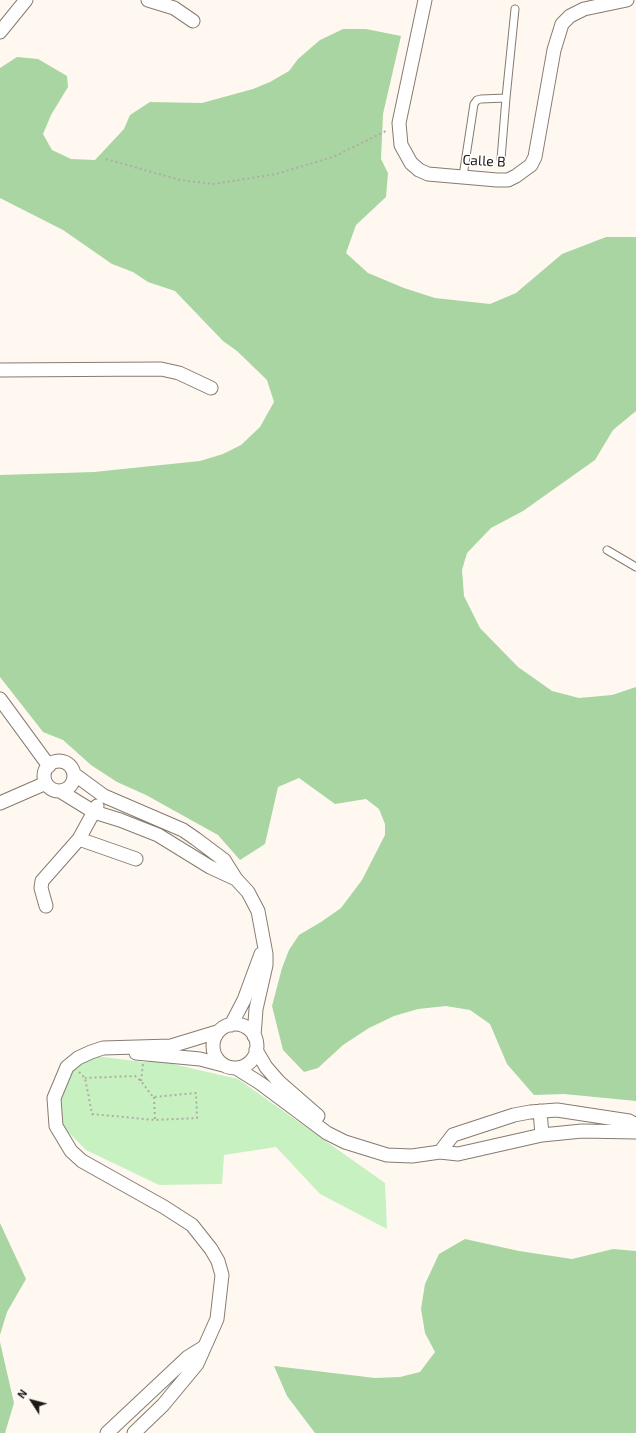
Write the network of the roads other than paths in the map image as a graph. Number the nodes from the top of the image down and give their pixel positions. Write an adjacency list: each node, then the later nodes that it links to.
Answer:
1 (26, 0): 7 (street)
2 (148, 0): 6 (street)
3 (425, 0): 10 (street, Calle B)
4 (627, 0): 10 (street, Calle B)
5 (515, 9): 8 (lane)
6 (193, 21)
7 (0, 32)
8 (506, 98): 9 (lane); 10 (lane)
9 (501, 159)
10 (463, 176)
11 (0, 370): 12 (street)
12 (211, 388)
13 (607, 550): 14 (lane)
14 (636, 567)
15 (0, 699): 16 (street)
16 (49, 766): 17 (street); 18 (street)
17 (74, 774): 19 (street); 20 (street)
18 (46, 783): 19 (street); 21 (street)
19 (60, 791): 22 (street)
20 (104, 796): 22 (street); 24 (street)
21 (0, 804)
22 (94, 812): 23 (street); 25 (street)
23 (79, 839): 26 (street); 28 (street)
24 (196, 839): 25 (street); 27 (street)
25 (187, 853): 27 (street)
26 (136, 859)
27 (236, 879): 29 (street)
28 (46, 906)
29 (265, 945): 30 (street); 32 (street)
30 (231, 1025): 31 (street); 32 (street)
31 (217, 1032): 33 (street); 35 (street)
32 (254, 1036): 34 (street)
33 (117, 1048): 35 (street); 43 (street)
34 (256, 1050): 36 (street); 41 (street)
35 (223, 1065): 36 (street)
36 (236, 1068): 41 (street)
37 (540, 1111): 38 (street); 40 (street); 42 (street)
38 (636, 1125)
39 (636, 1132): 40 (street)
40 (542, 1135): 42 (street)
41 (345, 1142): 42 (street)
42 (440, 1152)
43 (204, 1347): 44 (street); 45 (street)
44 (135, 1407): 45 (street); 46 (street)
45 (147, 1421): 47 (street)
46 (108, 1433)
47 (134, 1433)

